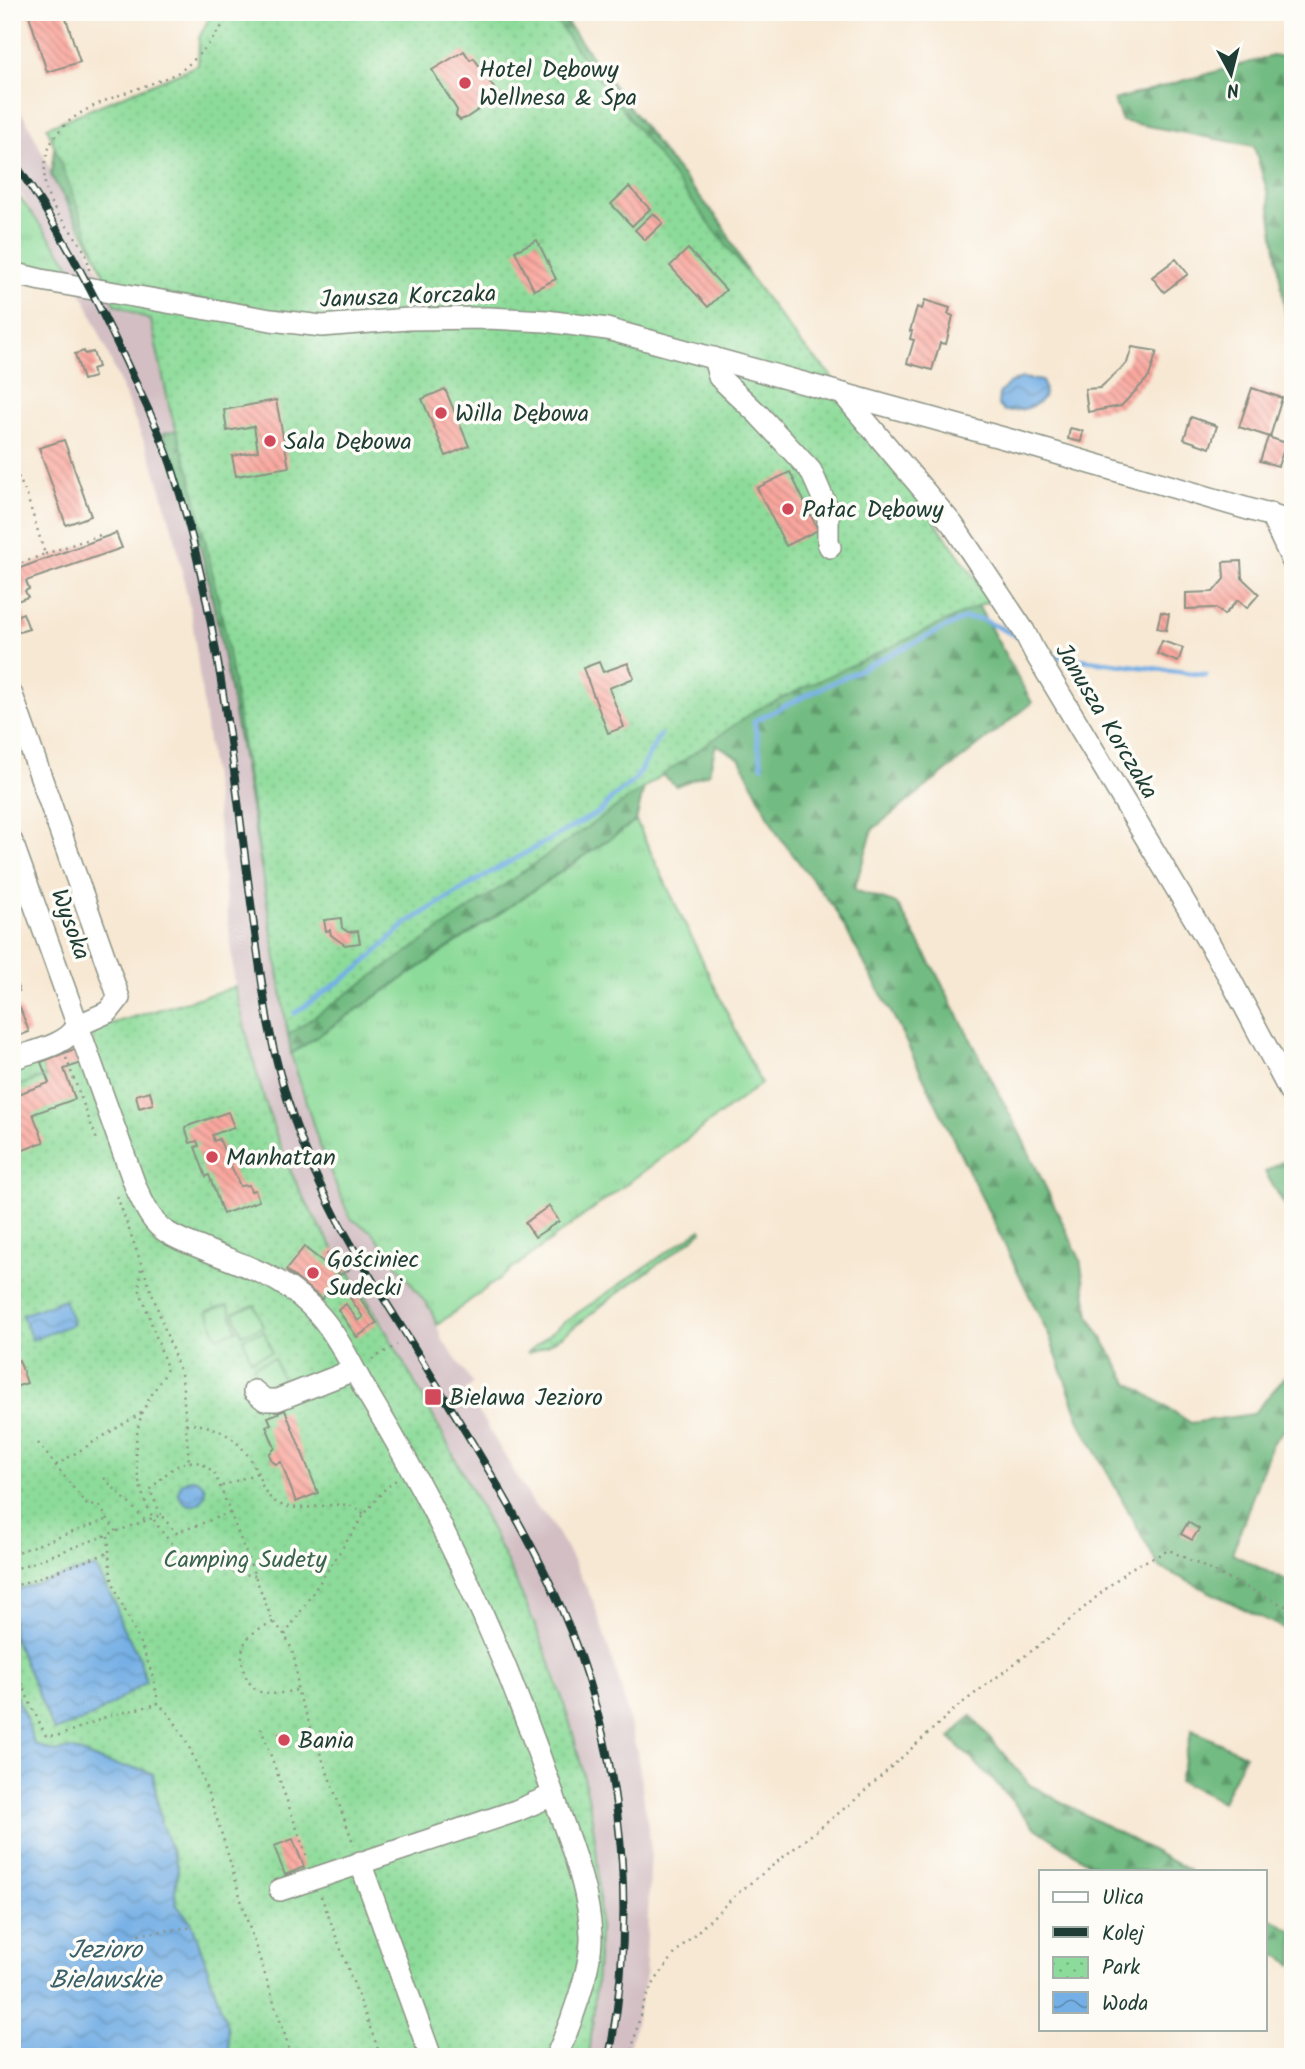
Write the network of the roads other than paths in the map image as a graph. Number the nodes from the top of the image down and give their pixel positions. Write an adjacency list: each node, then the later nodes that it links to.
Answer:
1 (12, 273): 2 (street, Janusza Korczaka)
2 (714, 358): 3 (street, Janusza Korczaka); 8 (street)
3 (843, 394): 4 (street, Janusza Korczaka); 5 (street, Janusza Korczaka)
4 (880, 404): 5 (street); 6 (street, Janusza Korczaka)
5 (880, 438): 14 (street, Janusza Korczaka)
6 (1270, 514): 7 (street, Janusza Korczaka); 9 (street)
7 (1293, 522)
8 (830, 547)
9 (1293, 562)
10 (12, 695): 12 (street)
11 (12, 842): 12 (street, Wysoka)
12 (77, 1026): 13 (street); 15 (street, Wysoka)
13 (12, 1059)
14 (1293, 1097)
15 (354, 1370): 16 (street); 17 (street, Wysoka)
16 (254, 1391)
17 (553, 1795): 18 (street); 21 (street, Wysoka)
18 (360, 1863): 19 (street); 20 (street)
19 (280, 1890)
20 (431, 2057)
21 (556, 2057)

